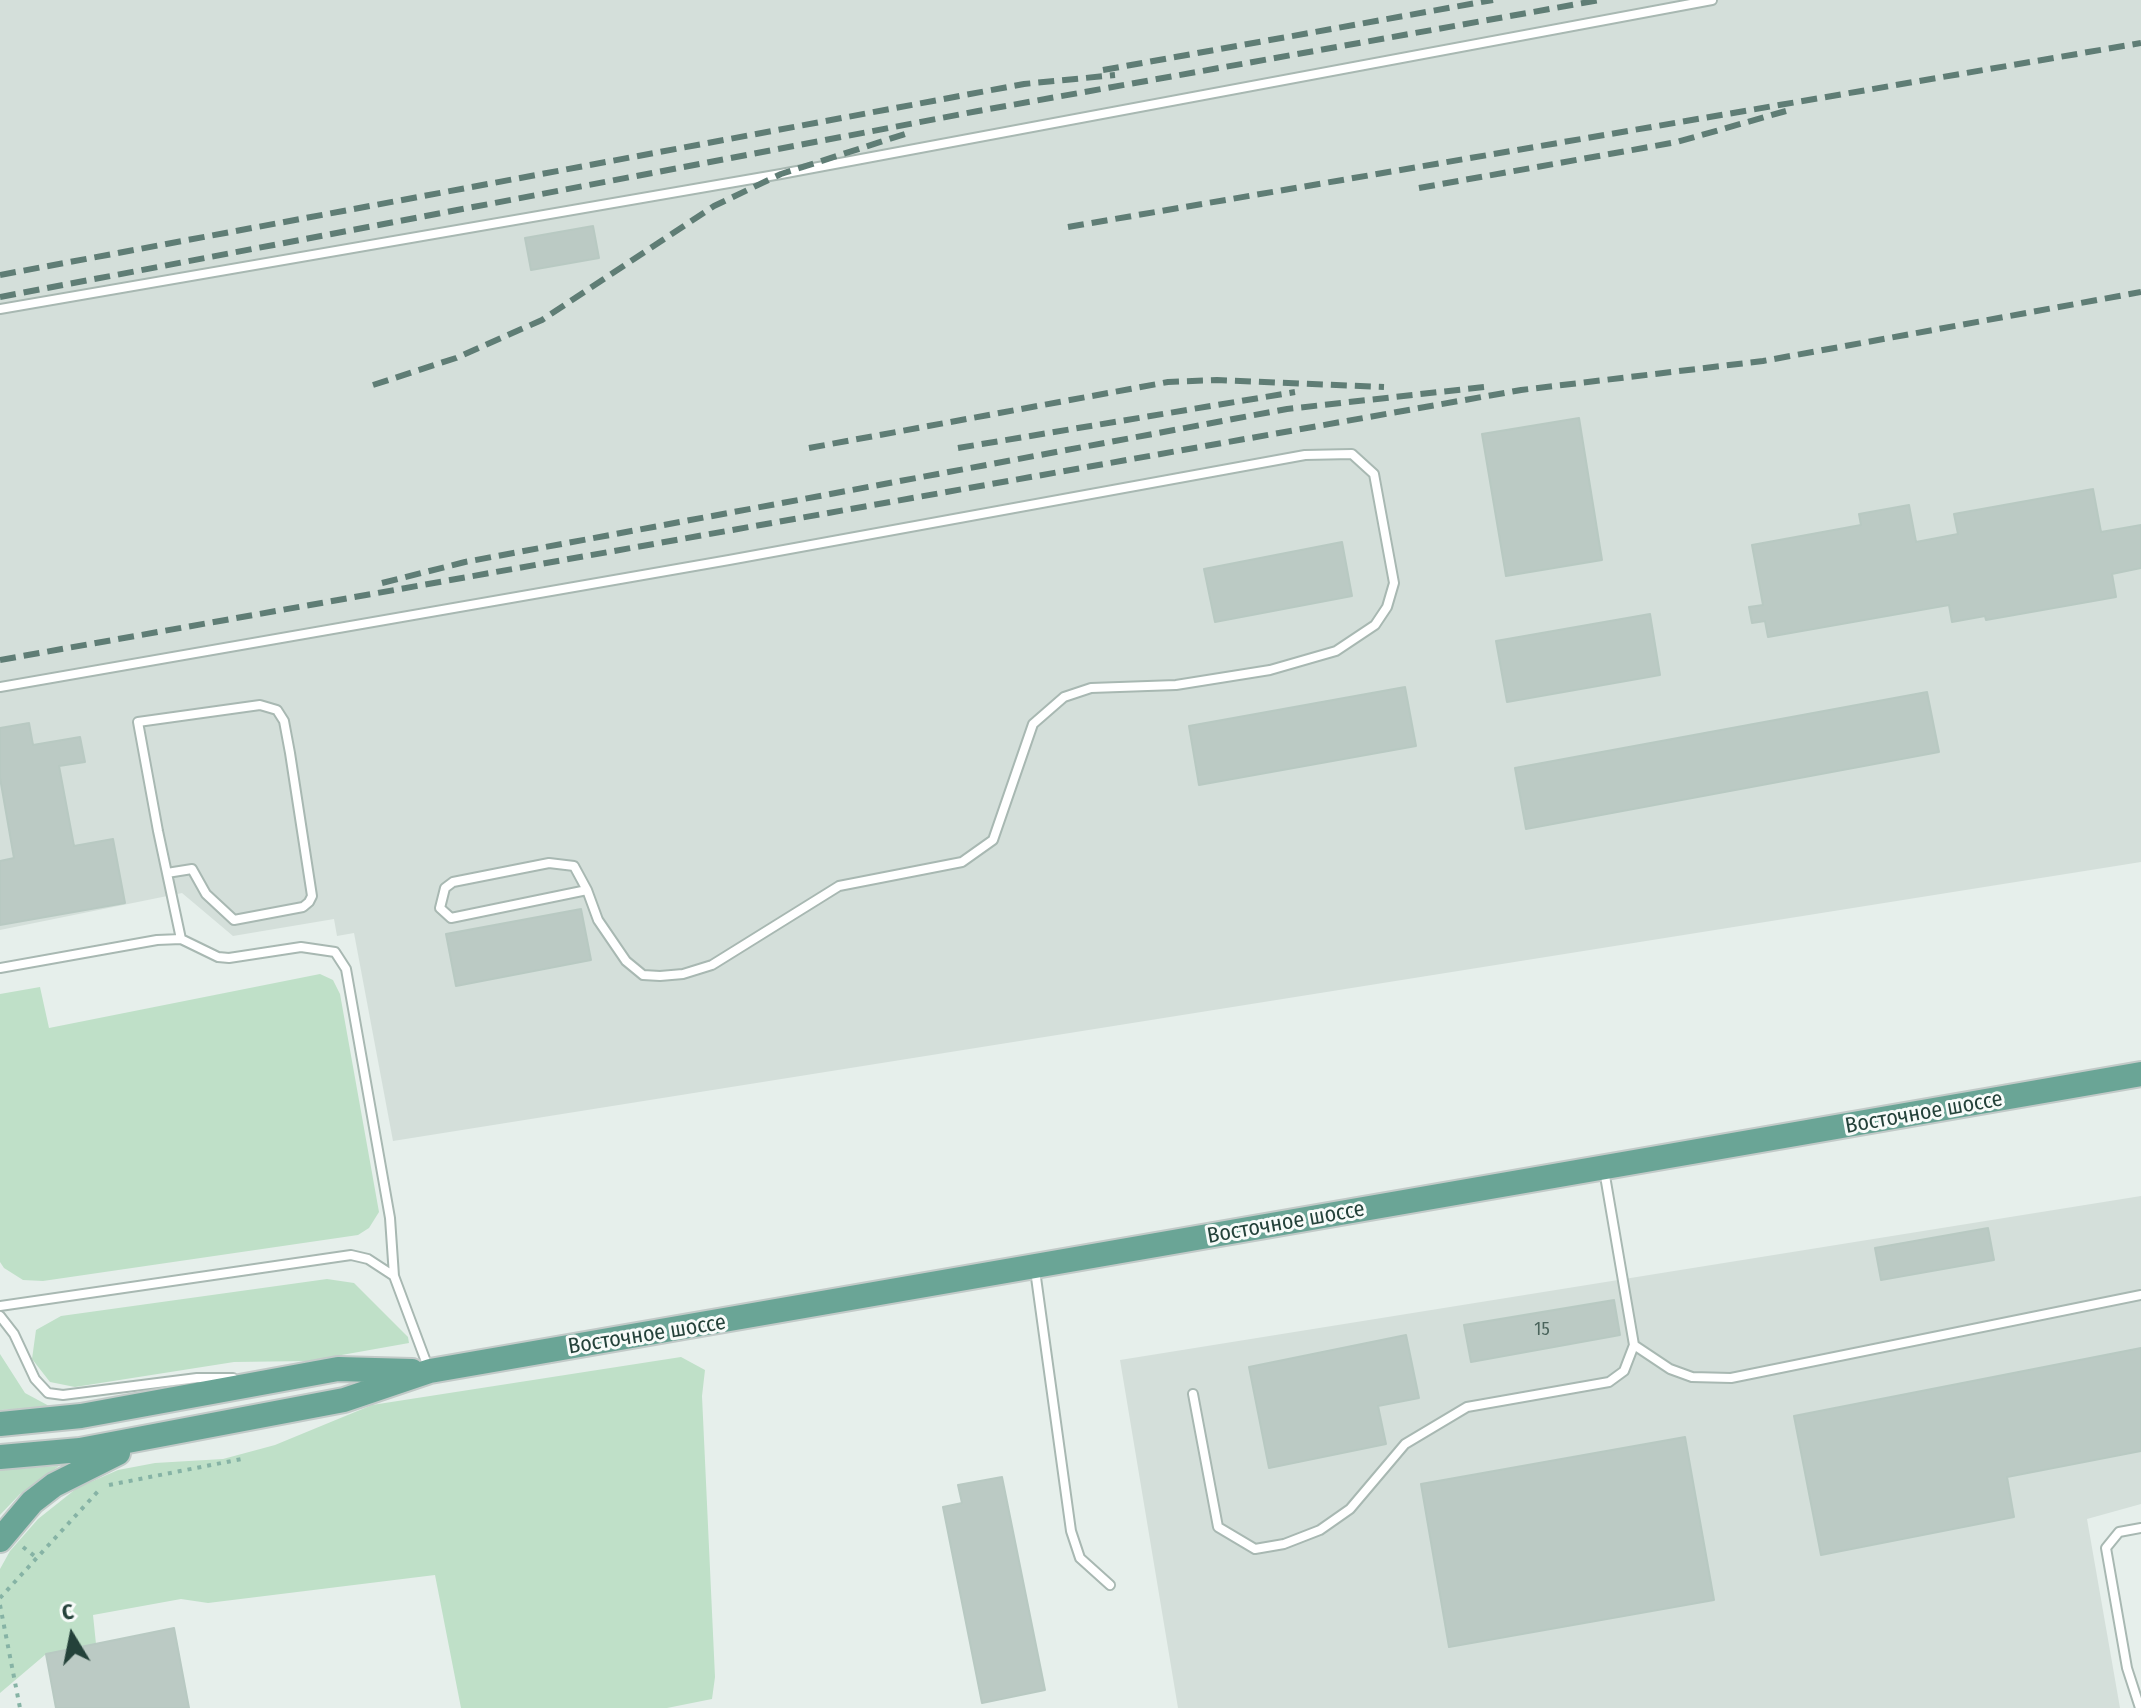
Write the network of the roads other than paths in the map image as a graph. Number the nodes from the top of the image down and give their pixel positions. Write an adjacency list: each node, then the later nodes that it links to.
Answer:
1 (1712, 0): 2 (lane)
2 (0, 309)
3 (0, 687): 5 (lane)
4 (167, 873): 4 (lane); 6 (lane)
5 (587, 890): 5 (lane)
6 (181, 939): 7 (lane); 11 (lane)
7 (0, 968)
8 (2141, 1074): 9 (main road, Восточное шоссе)
9 (1604, 1169): 10 (main road, Восточное шоссе); 15 (lane)
10 (1034, 1266): 16 (main road, Восточное шоссе); 24 (lane)
11 (394, 1276): 13 (lane); 16 (lane)
12 (2141, 1295): 15 (lane)
13 (0, 1306)
14 (0, 1316): 17 (lane)
15 (1634, 1345): 18 (lane)
16 (430, 1371): 17 (main road, Восточное шоссе); 20 (main road, Восточное шоссе)
17 (302, 1376): 19 (main road, Восточное шоссе)
18 (1193, 1394)
19 (0, 1424)
20 (163, 1435): 21 (main road); 23 (main road)
21 (0, 1457)
22 (2141, 1528): 25 (lane)
23 (0, 1540)
24 (1110, 1585)
25 (2140, 1708)

